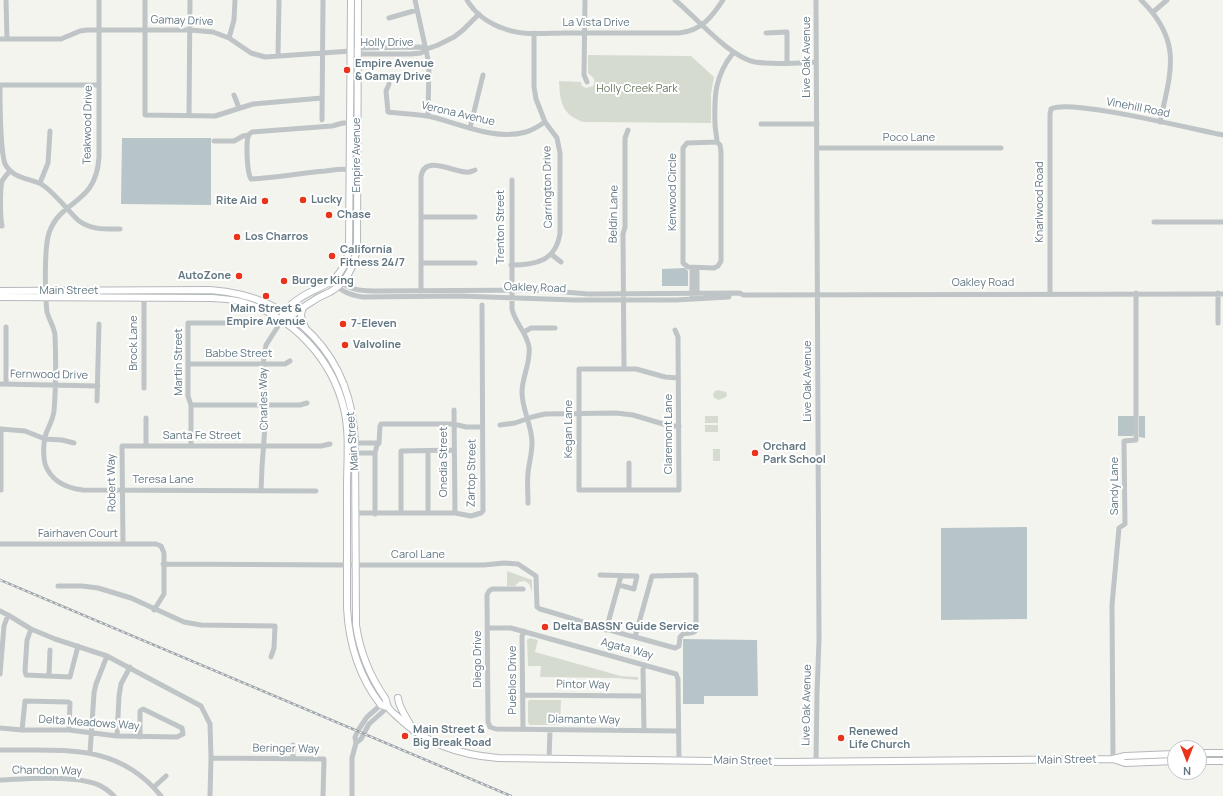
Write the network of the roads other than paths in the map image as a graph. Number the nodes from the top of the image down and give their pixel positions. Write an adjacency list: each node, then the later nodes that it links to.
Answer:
1 (6, 0): 31 (street)
2 (99, 0): 23 (street, Teakwood Drive)
3 (145, 0): 24 (street)
4 (190, 0): 25 (street)
5 (234, 0): 29 (street)
6 (279, 0): 37 (street)
7 (323, 0): 35 (street)
8 (351, 0): 33 (main road, Empire Avenue)
9 (358, 0): 34 (main road, Empire Avenue)
10 (415, 0): 18 (street)
11 (467, 0): 20 (street, La Vista Drive)
12 (584, 0): 27 (street)
13 (675, 0): 22 (street)
14 (723, 0): 22 (street, La Vista Drive)
15 (816, 0): 39 (street, Live Oak Avenue)
16 (1141, 0): 19 (street)
17 (1167, 0): 19 (street)
18 (417, 10): 21 (street); 32 (street)
19 (1153, 12): 53 (street)
20 (479, 14): 26 (street, La Vista Drive); 32 (street, Holly Drive)
21 (389, 18)
22 (702, 24): 27 (street, La Vista Drive); 36 (street)
23 (99, 30): 24 (street, Gamay Drive); 31 (street, Gamay Drive); 44 (street, Teakwood Drive)
24 (145, 30): 25 (street, Gamay Drive); 49 (street)
25 (190, 30): 29 (street, Gamay Drive); 49 (street)
26 (534, 33): 27 (street, La Vista Drive); 52 (street, Carrington Drive)
27 (584, 33): 41 (street)
28 (766, 33): 38 (street)
29 (228, 38): 37 (street, Gamay Drive)
30 (0, 40): 31 (street, Gamay Drive)
31 (7, 40)
32 (427, 49): 34 (street, Holly Drive); 50 (street)
33 (351, 51): 34 (street, Holly Drive); 35 (street, Gamay Drive); 56 (main road, Empire Avenue)
34 (358, 51): 64 (main road, Empire Avenue)
35 (322, 53): 37 (street, Gamay Drive); 46 (street)
36 (733, 53): 38 (street); 63 (street)
37 (278, 56)
38 (787, 62): 39 (street)
39 (816, 62): 55 (street, Live Oak Avenue)
40 (483, 74): 57 (street)
41 (587, 82)
42 (389, 84): 50 (street, Verona Avenue)
43 (0, 85): 44 (street); 69 (street)
44 (98, 85): 72 (street, Teakwood Drive)
45 (234, 95): 47 (street)
46 (322, 98): 47 (street); 51 (street)
47 (239, 108): 49 (street)
48 (1050, 111): 53 (street, Vinehill Road); 94 (street, Knarlwood Road)
49 (190, 116)
50 (428, 116): 57 (street, Verona Avenue)
51 (322, 120)
52 (545, 122): 57 (street, Verona Avenue); 79 (street, Carrington Drive)
53 (1160, 122): 61 (street, Vinehill Road)
54 (761, 124): 55 (street)
55 (817, 124): 65 (street, Live Oak Avenue)
56 (351, 125): 60 (street); 64 (main road); 67 (main road, Empire Avenue)
57 (470, 128)
58 (628, 130): 92 (street, Beldin Lane)
59 (50, 131): 71 (street)
60 (249, 135): 62 (street); 67 (street)
61 (1223, 135)
62 (214, 141)
63 (718, 142): 84 (street); 84 (street, Kenwood Circle)
64 (357, 148): 86 (main road, Empire Avenue)
65 (817, 148): 66 (street, Poco Lane); 93 (street, Live Oak Avenue)
66 (1001, 148)
67 (350, 170): 85 (main road, Empire Avenue)
68 (475, 170): 73 (street)
69 (10, 171): 71 (street); 77 (street)
70 (512, 180): 83 (street, Trenton Street)
71 (40, 183): 72 (street)
72 (67, 209): 78 (street); 91 (street, Teakwood Drive)
73 (422, 217): 74 (street); 81 (street)
74 (475, 217)
75 (1154, 222): 76 (street)
76 (1223, 222)
77 (2, 226)
78 (120, 229)
79 (551, 254): 80 (street); 83 (street)
80 (561, 262)
81 (421, 263): 82 (street); 89 (street)
82 (475, 263)
83 (512, 265): 87 (street, Trenton Street)
84 (695, 268): 96 (street)
85 (333, 280): 86 (street, Oakley Road); 103 (main road, Empire Avenue)
86 (339, 285): 89 (street, Oakley Road); 99 (street, Oakley Road); 102 (main road, Empire Avenue)
87 (511, 290): 89 (street, Oakley Road); 92 (street, Oakley Road); 99 (street, Trenton Street)
88 (0, 291): 91 (main road, Main Street)
89 (421, 291)
90 (1136, 293): 94 (street, Oakley Road); 95 (street, Oakley Road); 216 (street, Sandy Lane)
91 (46, 294): 97 (main road, Main Street); 98 (main road, Main Street); 103 (main road, Main Street); 120 (street, Teakwood Drive)
92 (624, 294): 96 (street, Oakley Road); 100 (street, Beldin Lane)
93 (818, 294): 94 (street, Oakley Road); 96 (street, Oakley Road); 221 (street, Live Oak Avenue)
94 (1050, 294)
95 (1221, 294): 107 (street)
96 (694, 296): 100 (street, Oakley Road)
97 (0, 297)
98 (144, 297): 105 (main road, Main Street); 122 (street, Brock Lane)
99 (512, 297): 100 (street, Oakley Road); 113 (street, Trenton Street)
100 (624, 300): 117 (street, Beldin Lane)
101 (482, 305): 134 (street, Zartop Street)
102 (304, 307): 104 (main road, Empire Avenue); 111 (main road)
103 (284, 312): 104 (main road, Main Street); 105 (main road, Charles Way)
104 (290, 316): 105 (main road, Empire Avenue); 111 (main road, Main Street)
105 (282, 320): 116 (street, Charles Way); 138 (main road, Main Street)
106 (235, 321): 115 (street, Martin Street)
107 (1218, 323)
108 (99, 324): 121 (street)
109 (6, 327): 119 (street)
110 (555, 328): 113 (street)
111 (306, 330): 139 (main road, Main Street)
112 (675, 330): 118 (street, Claremont Lane)
113 (524, 332): 130 (street, Trenton Street)
114 (290, 361): 116 (street, Babbe Street)
115 (188, 364): 116 (street, Babbe Street); 125 (street, Martin Street)
116 (263, 364): 126 (street, Charles Way)
117 (624, 368): 118 (street); 128 (street, Kegan Lane)
118 (678, 378): 133 (street, Claremont Lane)
119 (3, 384): 120 (street, Fernwood Drive)
120 (54, 385): 121 (street, Fernwood Drive); 136 (street, Teakwood Drive)
121 (98, 386): 123 (street)
122 (144, 388)
123 (97, 401)
124 (307, 403): 126 (street)
125 (190, 405): 126 (street); 144 (street, Martin Street)
126 (264, 405): 145 (street, Charles Way)
127 (454, 410): 131 (street, Onedia Street)
128 (579, 413): 130 (street); 133 (street); 154 (street, Kegan Lane)
129 (146, 418): 143 (street)
130 (527, 418): 132 (street); 157 (street, Trenton Street)
131 (454, 424): 134 (street); 140 (street); 147 (street, Onedia Street)
132 (500, 425)
133 (679, 426): 154 (street, Claremont Lane)
134 (482, 427): 160 (street, Zartop Street)
135 (1, 429): 136 (street); 152 (street)
136 (45, 439): 137 (street); 153 (street, Teresa Lane)
137 (74, 443)
138 (347, 443): 139 (street); 146 (main road, Main Street)
139 (355, 443): 140 (street); 149 (main road, Main Street)
140 (379, 443): 150 (street)
141 (330, 444): 145 (street, Santa Fe Street)
142 (122, 446): 143 (street, Santa Fe Street); 153 (street, Robert Way)
143 (146, 446): 144 (street, Santa Fe Street)
144 (191, 446): 145 (street, Santa Fe Street)
145 (263, 446): 155 (street, Charles Way)
146 (347, 450): 149 (street); 166 (main road, Main Street)
147 (454, 450): 148 (street); 160 (street, Onedia Street)
148 (428, 451): 158 (street); 159 (street)
149 (355, 453): 150 (street); 161 (main road, Main Street)
150 (375, 453): 162 (street)
151 (629, 463): 154 (street)
152 (0, 490)
153 (122, 490): 155 (street, Teresa Lane); 163 (street, Robert Way)
154 (629, 490)
155 (262, 491): 156 (street, Teresa Lane)
156 (316, 491)
157 (528, 503)
158 (402, 513): 159 (street, Zartop Street); 162 (street, Zartop Street)
159 (428, 513): 160 (street, Zartop Street)
160 (455, 513)
161 (355, 514): 162 (street, Zartop Street); 167 (main road, Main Street)
162 (375, 514)
163 (123, 543): 164 (street, Fairhaven Court); 165 (street, Fairhaven Court)
164 (0, 544)
165 (163, 564): 166 (street, Carol Lane); 173 (street)
166 (347, 565): 167 (street, Carol Lane); 193 (main road, Main Street)
167 (355, 565): 178 (street, Carol Lane); 192 (main road, Main Street)
168 (600, 575): 169 (street)
169 (622, 576): 170 (street); 170 (street)
170 (619, 585): 178 (street)
171 (58, 586): 173 (street)
172 (523, 589): 176 (street, Diego Drive)
173 (154, 610): 184 (street)
174 (0, 611): 175 (street)
175 (8, 614): 177 (street); 187 (street)
176 (488, 628): 179 (street, Agata Way); 194 (street, Diego Drive)
177 (31, 629): 181 (street); 188 (street)
178 (606, 630): 180 (street, Carol Lane)
179 (524, 631): 185 (street, Agata Way); 189 (street, Pueblos Drive)
180 (635, 637): 180 (street, Carol Lane)
181 (78, 646): 183 (street); 188 (street)
182 (50, 650): 188 (street)
183 (107, 656): 186 (street); 203 (street)
184 (271, 657)
185 (645, 665): 190 (street); 202 (street, Agata Way)
186 (130, 667): 204 (street); 213 (street)
187 (0, 674)
188 (48, 676)
189 (523, 695): 190 (street, Pintor Way); 196 (street, Pueblos Drive)
190 (643, 696): 201 (street)
191 (398, 698): 200 (main road)
192 (387, 704): 193 (main road, Main Street); 200 (main road, Main Street); 206 (street)
193 (381, 705): 206 (street)
194 (490, 727): 196 (street, Diamante Way)
195 (0, 728): 197 (street, Delta Meadows Way)
196 (523, 729): 199 (street, Diamante Way)
197 (22, 730): 198 (street, Delta Meadows Way); 198 (street)
198 (69, 730): 203 (street, Delta Meadows Way)
199 (550, 730): 201 (street, Diamante Way); 215 (street)
200 (414, 731): 215 (main road, Main Street)
201 (644, 731): 202 (street, Diamante Way)
202 (678, 731): 217 (street, Agata Way)
203 (92, 733): 204 (street, Delta Meadows Way); 209 (street)
204 (117, 736): 205 (street, Delta Meadows Way)
205 (140, 737): 205 (street, Delta Meadows Way)
206 (356, 743): 229 (street)
207 (293, 745): 214 (street)
208 (0, 750): 209 (street)
209 (90, 753): 224 (street)
210 (1207, 753): 211 (main road)
211 (1223, 753)
212 (1167, 754): 216 (main road, Main Street)
213 (212, 758): 214 (street, Beringer Way); 227 (street)
214 (293, 759): 228 (street, Beringer Way)
215 (549, 759): 217 (main road, Main Street)
216 (1113, 759): 218 (main road, Main Street); 221 (main road, Main Street)
217 (679, 761): 221 (main road, Main Street)
218 (1167, 761)
219 (1207, 761): 220 (main road)
220 (1223, 761)
221 (816, 762)
222 (166, 776): 224 (street)
223 (0, 780): 225 (street, Chandon Way)
224 (154, 787): 226 (street)
225 (114, 796)
226 (161, 796)
227 (210, 796)
228 (324, 796)
229 (352, 796)

